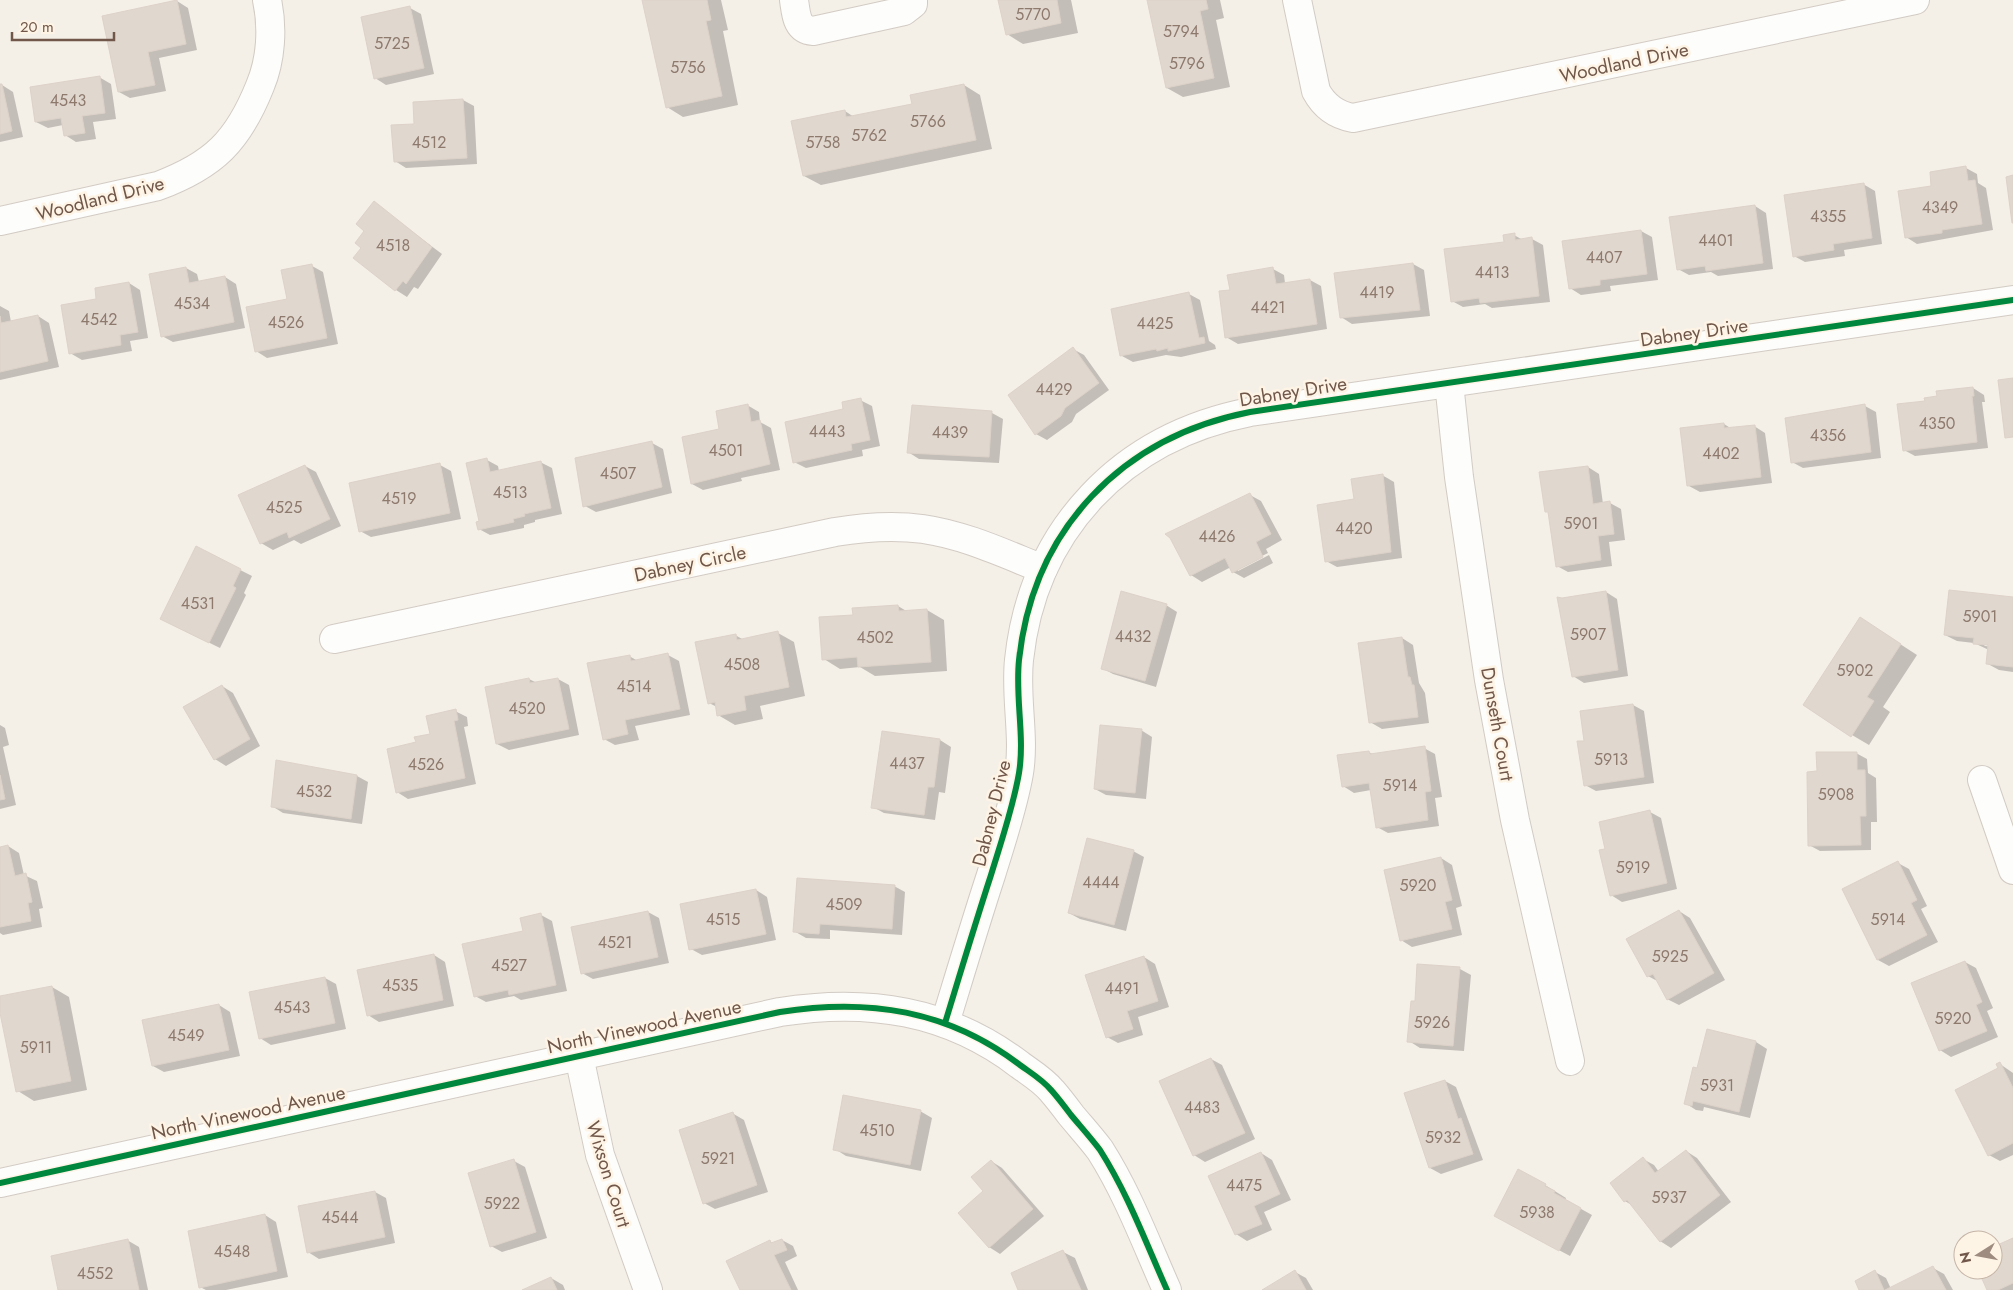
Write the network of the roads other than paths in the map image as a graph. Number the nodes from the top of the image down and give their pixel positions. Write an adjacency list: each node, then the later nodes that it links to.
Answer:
1 (267, 0): 6 (street, Woodland Drive)
2 (794, 0): 3 (street)
3 (913, 0)
4 (1297, 0): 5 (street, Woodland Drive)
5 (1915, 0)
6 (0, 221)
7 (2013, 300): 8 (street, Dabney Drive)
8 (1449, 383): 9 (street, Dabney Drive); 15 (street, Dunseth Court)
9 (1044, 569): 10 (street, Dabney Circle); 13 (street, Dabney Drive)
10 (334, 639)
11 (1982, 780): 12 (street)
12 (2013, 870)
13 (945, 1023): 14 (street, North Vinewood Avenue); 18 (street, North Vinewood Avenue)
14 (579, 1056): 16 (street, North Vinewood Avenue); 17 (street, Wixson Court)
15 (1570, 1062)
16 (0, 1183)
17 (648, 1290)
18 (1167, 1290)

